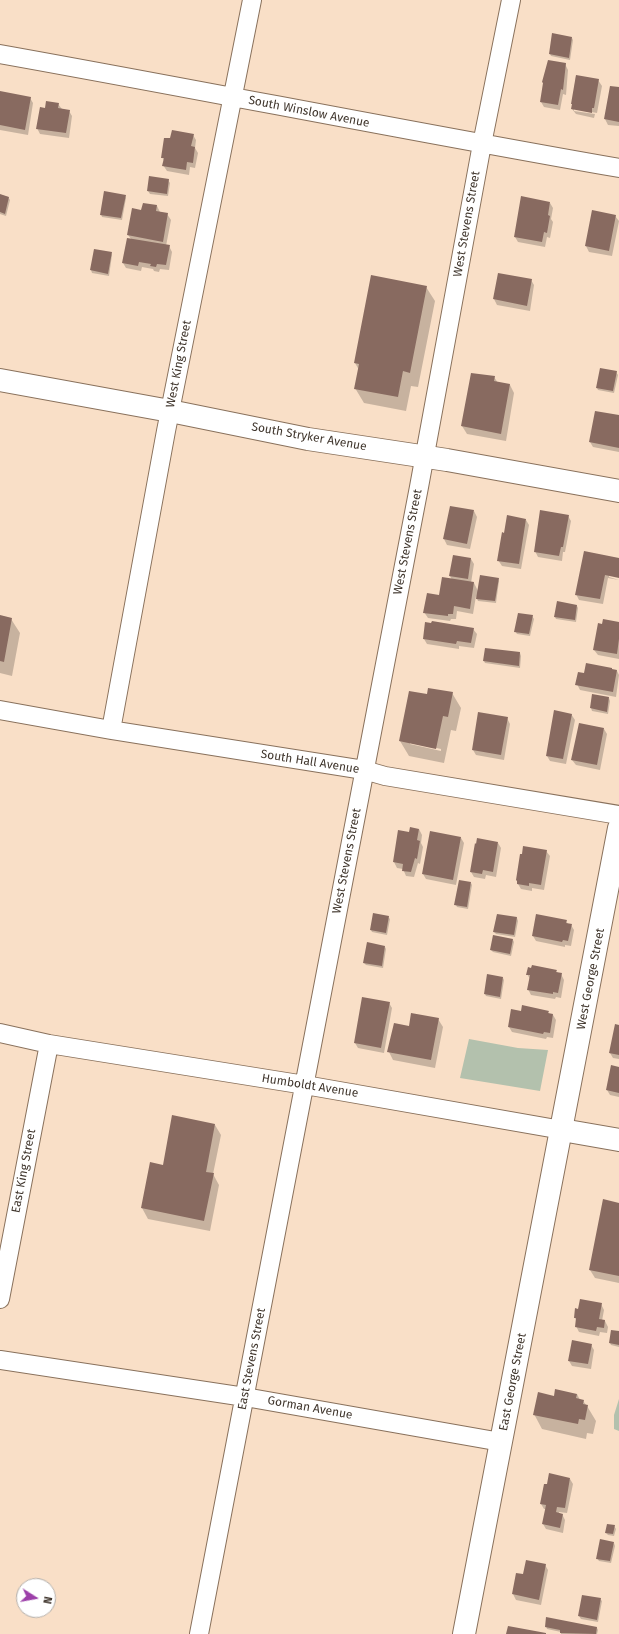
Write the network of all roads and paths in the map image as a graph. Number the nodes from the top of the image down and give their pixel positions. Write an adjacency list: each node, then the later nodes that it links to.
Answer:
1 (252, 0): 4 (street, West King Street)
2 (511, 0): 5 (street, West Stevens Street)
3 (0, 54): 4 (street, South Winslow Avenue)
4 (234, 98): 5 (street, South Winslow Avenue); 8 (street, West King Street)
5 (482, 144): 6 (street, South Winslow Avenue); 9 (street, West Stevens Street)
6 (619, 168)
7 (0, 380): 8 (street, South Stryker Avenue)
8 (170, 411): 9 (street, South Stryker Avenue); 12 (street, West King Street)
9 (424, 457): 10 (street, South Stryker Avenue); 13 (street, West Stevens Street)
10 (619, 491)
11 (0, 710): 12 (street, South Hall Avenue)
12 (111, 730): 13 (street, South Hall Avenue)
13 (364, 770): 14 (street, South Hall Avenue); 18 (street, West Stevens Street)
14 (619, 815)
15 (619, 828): 19 (street, West George Street)
16 (0, 1033): 17 (street, Humboldt Avenue)
17 (49, 1044): 18 (street, Humboldt Avenue); 21 (street, East King Street)
18 (305, 1085): 19 (street, Humboldt Avenue); 23 (street, East Stevens Street)
19 (562, 1130): 20 (street, Humboldt Avenue); 24 (street, East George Street)
20 (619, 1140)
21 (0, 1299)
22 (0, 1360): 23 (street, Gorman Avenue)
23 (245, 1397): 24 (street, Gorman Avenue); 25 (street, East Stevens Street)
24 (502, 1442): 26 (street, East George Street)
25 (199, 1634)
26 (464, 1634)

